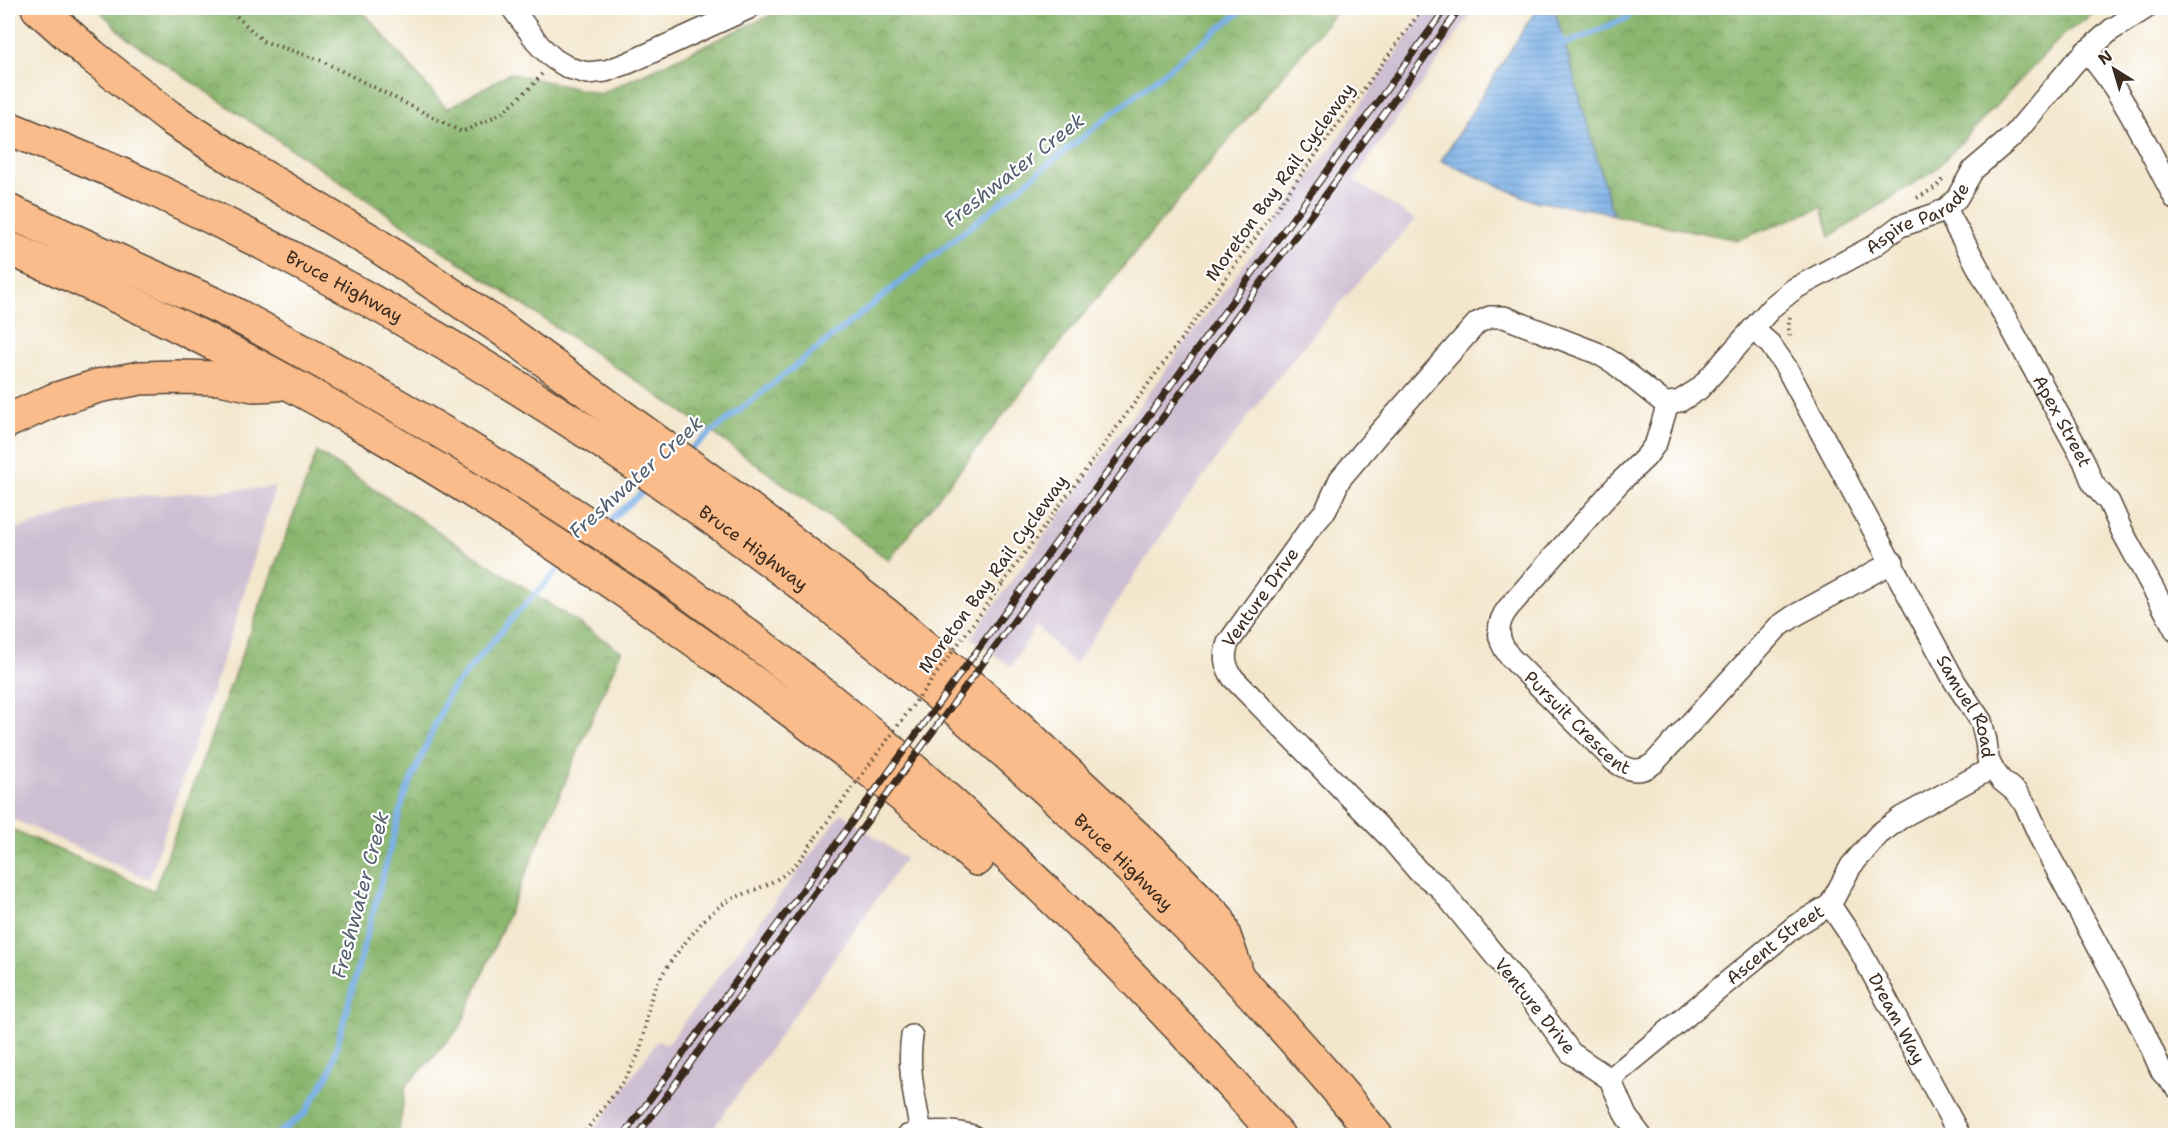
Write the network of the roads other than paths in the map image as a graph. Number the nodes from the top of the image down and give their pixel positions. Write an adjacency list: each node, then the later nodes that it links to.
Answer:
1 (38, 8): 15 (highway)
2 (512, 8): 3 (street)
3 (749, 8)
4 (2146, 8): 5 (street, Aspire Parade)
5 (2086, 51): 7 (street); 8 (street, Aspire Parade)
6 (8, 128): 15 (highway, Bruce Highway)
7 (2175, 200)
8 (1946, 209): 11 (street, Aspire Parade); 17 (street, Apex Street)
9 (8, 211): 19 (highway)
10 (8, 248): 12 (highway)
11 (1753, 329): 13 (street, Aspire Parade); 16 (street, Samuel Road)
12 (289, 383): 14 (highway); 19 (highway)
13 (1668, 403): 16 (street, Pursuit Crescent); 22 (street, Venture Drive)
14 (8, 421)
15 (627, 439): 27 (highway, Bruce Highway)
16 (1893, 562): 18 (street, Samuel Road)
17 (2175, 631)
18 (1992, 768): 20 (street, Ascent Street); 23 (street, Samuel Road)
19 (1032, 878): 26 (highway)
20 (1830, 905): 22 (street, Ascent Street); 29 (street, Dream Way)
21 (912, 1036): 24 (street)
22 (1610, 1079): 28 (street)
23 (2175, 1087)
24 (914, 1134): 25 (street)
25 (973, 1136)
26 (1278, 1136)
27 (1377, 1136)
28 (1641, 1136)
29 (1960, 1136)

